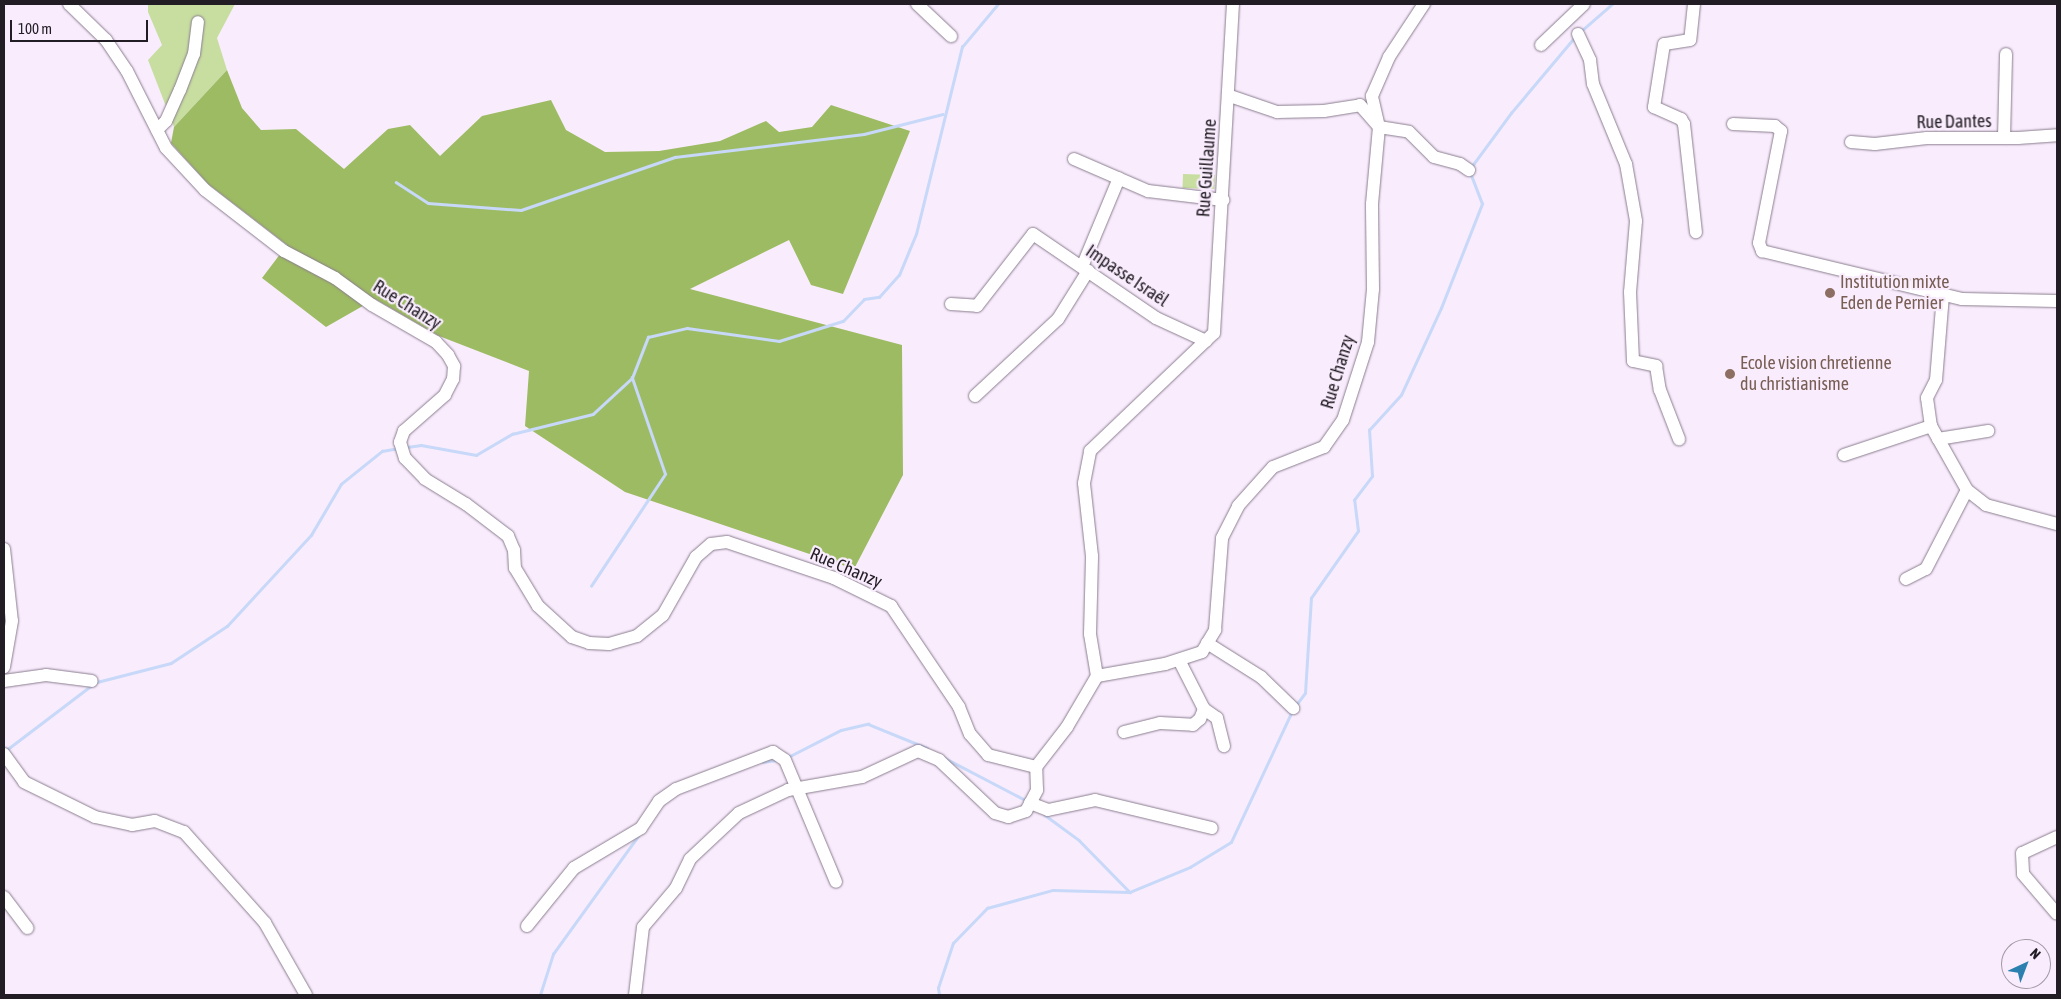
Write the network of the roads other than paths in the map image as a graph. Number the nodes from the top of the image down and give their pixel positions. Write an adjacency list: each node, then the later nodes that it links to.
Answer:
1 (69, 4): 15 (street, Rue Chanzy)
2 (918, 4): 9 (street)
3 (1233, 4): 12 (street, Rue Guillaume)
4 (1424, 4): 14 (street, Rue Chanzy)
5 (1584, 4): 10 (street)
6 (1694, 4): 23 (street)
7 (198, 22): 15 (street)
8 (1578, 34): 32 (street)
9 (951, 36)
10 (1541, 45)
11 (2006, 54): 17 (street)
12 (1230, 96): 14 (street); 22 (street, Rue Guillaume)
13 (1733, 124): 25 (street)
14 (1379, 128): 20 (street); 39 (street, Rue Chanzy)
15 (157, 130): 50 (street, Rue Chanzy)
16 (2057, 134): 17 (street, Rue Dantes)
17 (2004, 138): 18 (street, Rue Dantes)
18 (1851, 142)
19 (1074, 160): 21 (street)
20 (1469, 170)
21 (1119, 178): 22 (street); 24 (street)
22 (1223, 200): 28 (street, Rue Guillaume)
23 (1696, 232)
24 (1085, 269): 27 (street, Impasse Israël); 28 (street, Impasse Israël); 29 (street)
25 (1943, 295): 26 (street); 30 (street)
26 (2057, 301)
27 (951, 304)
28 (1210, 338): 42 (street)
29 (975, 396)
30 (1931, 426): 33 (street); 34 (street)
31 (1988, 432): 33 (street)
32 (1679, 439)
33 (1938, 439): 35 (street)
34 (1844, 456)
35 (1967, 490): 36 (street); 38 (street)
36 (2057, 524)
37 (4, 549): 41 (street)
38 (1906, 579)
39 (1207, 643): 40 (street); 45 (street)
40 (1179, 660): 42 (street); 46 (street)
41 (4, 667)
42 (1097, 676): 50 (street)
43 (4, 681): 44 (street)
44 (92, 681)
45 (1293, 708)
46 (1204, 709): 47 (street); 48 (street)
47 (1124, 732)
48 (1224, 746)
49 (4, 754): 60 (street)
50 (1036, 767): 52 (street)
51 (797, 788): 52 (street); 55 (street); 58 (street); 61 (street)
52 (1030, 804): 53 (street)
53 (1212, 828)
54 (2057, 837): 57 (street)
55 (836, 882)
56 (4, 896): 59 (street)
57 (2057, 914)
58 (527, 926)
59 (27, 928)
60 (306, 995)
61 (634, 995)

